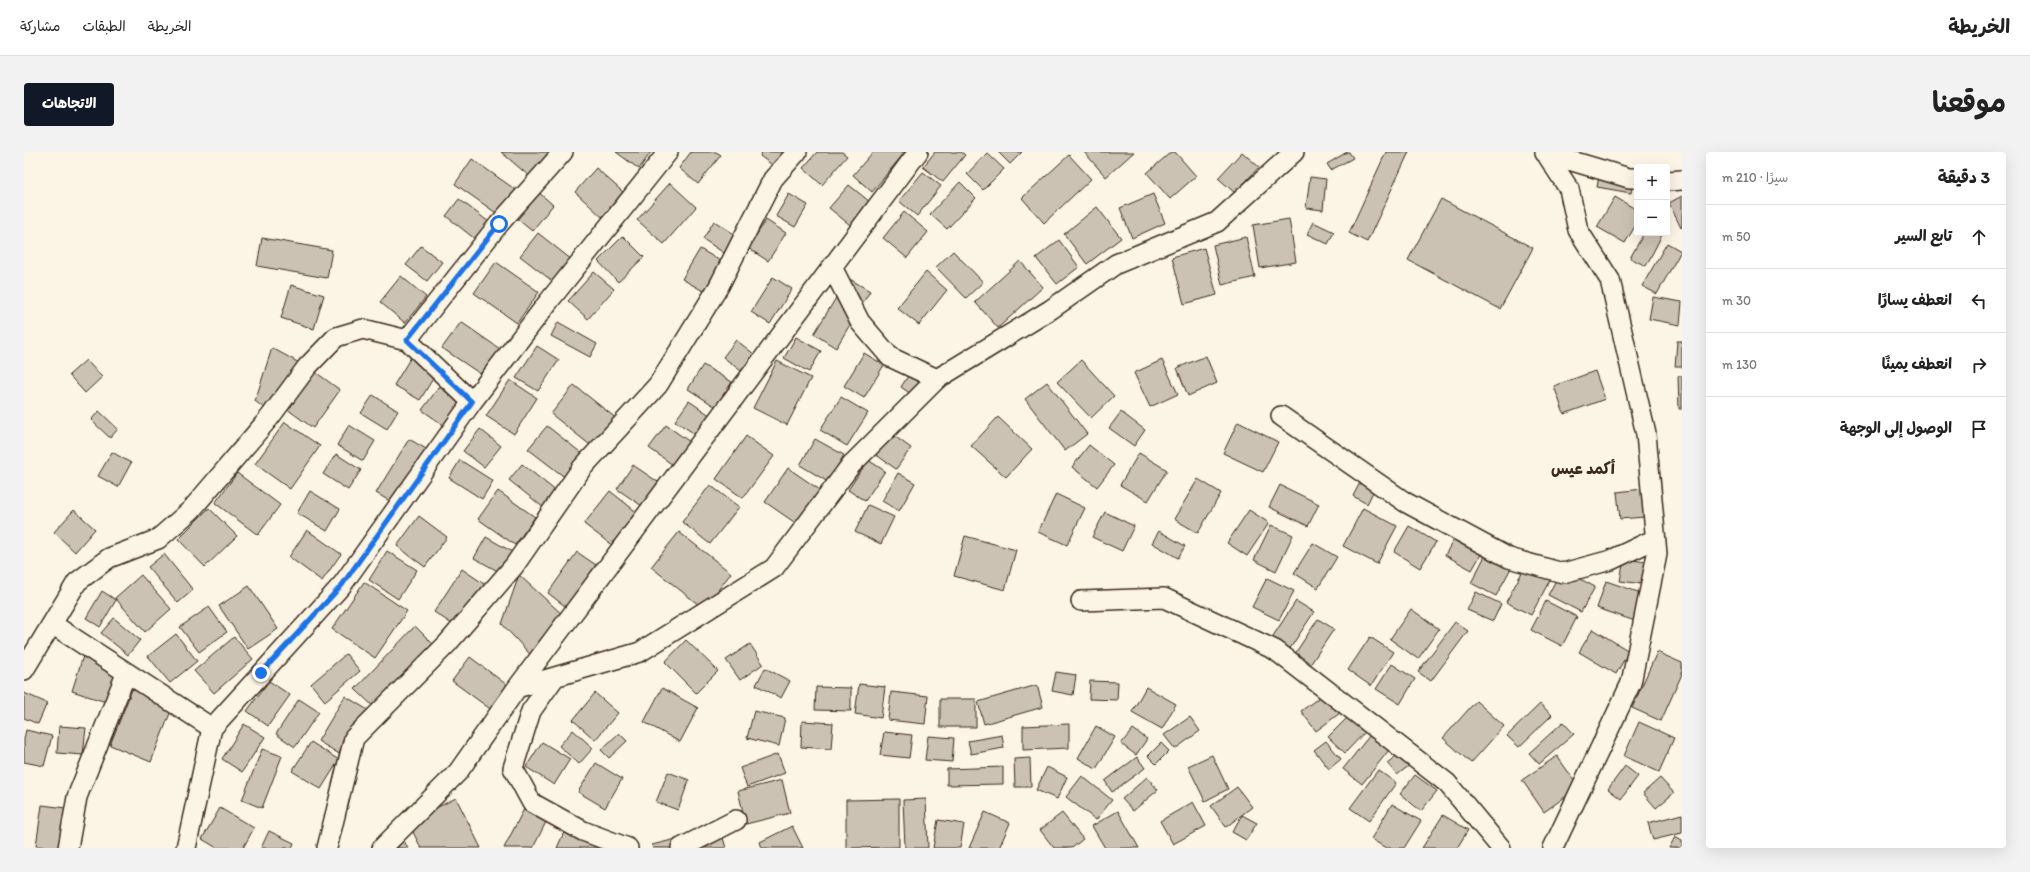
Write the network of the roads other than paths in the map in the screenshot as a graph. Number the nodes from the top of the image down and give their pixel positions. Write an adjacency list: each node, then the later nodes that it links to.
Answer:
1 (563, 152): 11 (street)
2 (668, 152): 13 (street)
3 (797, 152): 26 (street)
4 (918, 152): 10 (street)
5 (1294, 152): 12 (street)
6 (1545, 153): 7 (street); 15 (street)
7 (1634, 178)
8 (1682, 180): 9 (street)
9 (1670, 181)
10 (832, 267): 12 (street); 21 (street)
11 (407, 340): 13 (street); 17 (street)
12 (937, 379): 20 (street)
13 (472, 402): 22 (street)
14 (1281, 416): 15 (street)
15 (1656, 539): 31 (street)
16 (1081, 601): 30 (street)
17 (52, 624): 18 (street); 19 (street)
18 (24, 670)
19 (126, 674): 22 (street); 24 (street)
20 (555, 677): 21 (street); 28 (street)
21 (517, 688): 27 (street)
22 (212, 728): 25 (street)
23 (736, 820): 29 (street)
24 (68, 848)
25 (186, 848)
26 (327, 848)
27 (382, 848)
28 (628, 848)
29 (681, 848)
30 (1501, 848)
31 (1554, 848)

